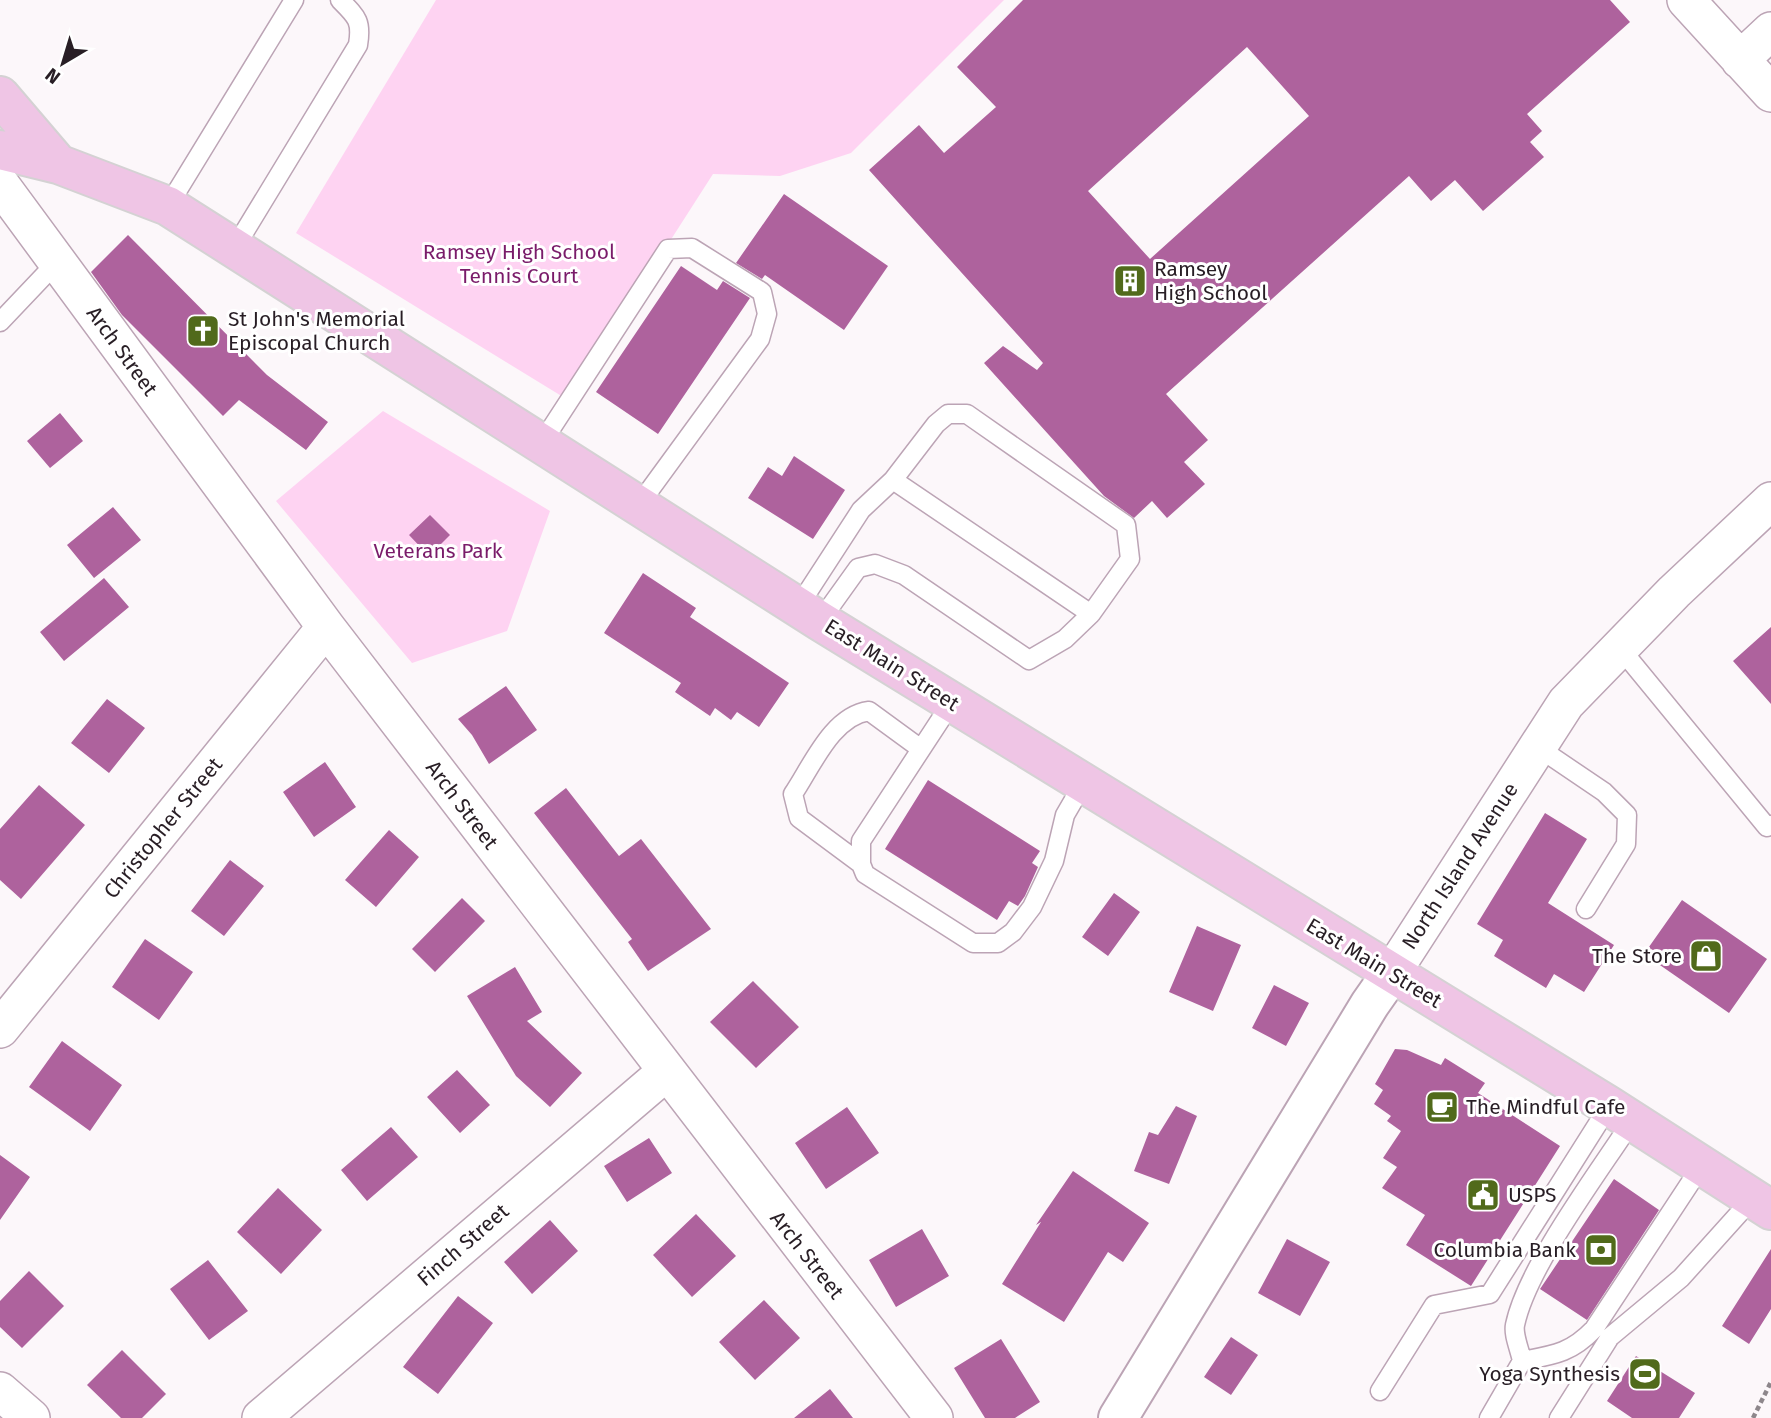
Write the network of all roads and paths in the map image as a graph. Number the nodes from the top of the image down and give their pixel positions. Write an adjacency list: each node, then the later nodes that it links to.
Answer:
1 (294, 0): 11 (lane)
2 (340, 0): 12 (lane)
3 (1686, 0): 5 (street)
4 (1771, 31): 5 (street)
5 (1740, 60): 6 (street)
6 (1771, 93)
7 (0, 96): 9 (main road)
8 (0, 150): 9 (main road, East Main Street)
9 (58, 164): 11 (main road, East Main Street)
10 (0, 184): 13 (street, Arch Street)
11 (168, 206): 12 (main road, East Main Street)
12 (234, 249): 15 (main road, East Main Street)
13 (57, 262): 14 (lane); 21 (street, Arch Street)
14 (2, 320)
15 (541, 444): 18 (main road, East Main Street); 18 (lane)
16 (893, 480): 19 (lane); 20 (lane); 20 (lane)
17 (1771, 501): 22 (street, North Island Avenue)
18 (638, 506): 19 (main road, East Main Street)
19 (809, 614): 20 (lane); 23 (main road, East Main Street)
20 (1091, 614)
21 (326, 627): 31 (street, Christopher Street); 32 (street, Arch Street)
22 (1620, 648): 24 (street, North Island Avenue); 27 (lane)
23 (952, 702): 25 (lane); 26 (main road, East Main Street)
24 (1536, 746): 29 (lane); 30 (street, North Island Avenue)
25 (921, 749): 28 (lane); 28 (lane)
26 (1083, 784): 28 (lane); 30 (main road, East Main Street)
27 (1771, 825)
28 (861, 864)
29 (1586, 909)
30 (1391, 974): 33 (main road, East Main Street); 43 (street, North Island Avenue)
31 (0, 1029)
32 (666, 1072): 41 (street, Finch Street); 42 (street, Arch Street)
33 (1620, 1113): 34 (main road, East Main Street); 36 (lane); 39 (lane)
34 (1702, 1165): 35 (main road, East Main Street); 36 (lane)
35 (1764, 1200): 45 (lane)
36 (1522, 1361): 44 (lane)
37 (1771, 1382): 46 (path)
38 (0, 1391): 40 (street)
39 (1380, 1391)
40 (31, 1418)
41 (261, 1418)
42 (934, 1418)
43 (1118, 1418)
44 (1489, 1418)
45 (1559, 1418)
46 (1753, 1418)

